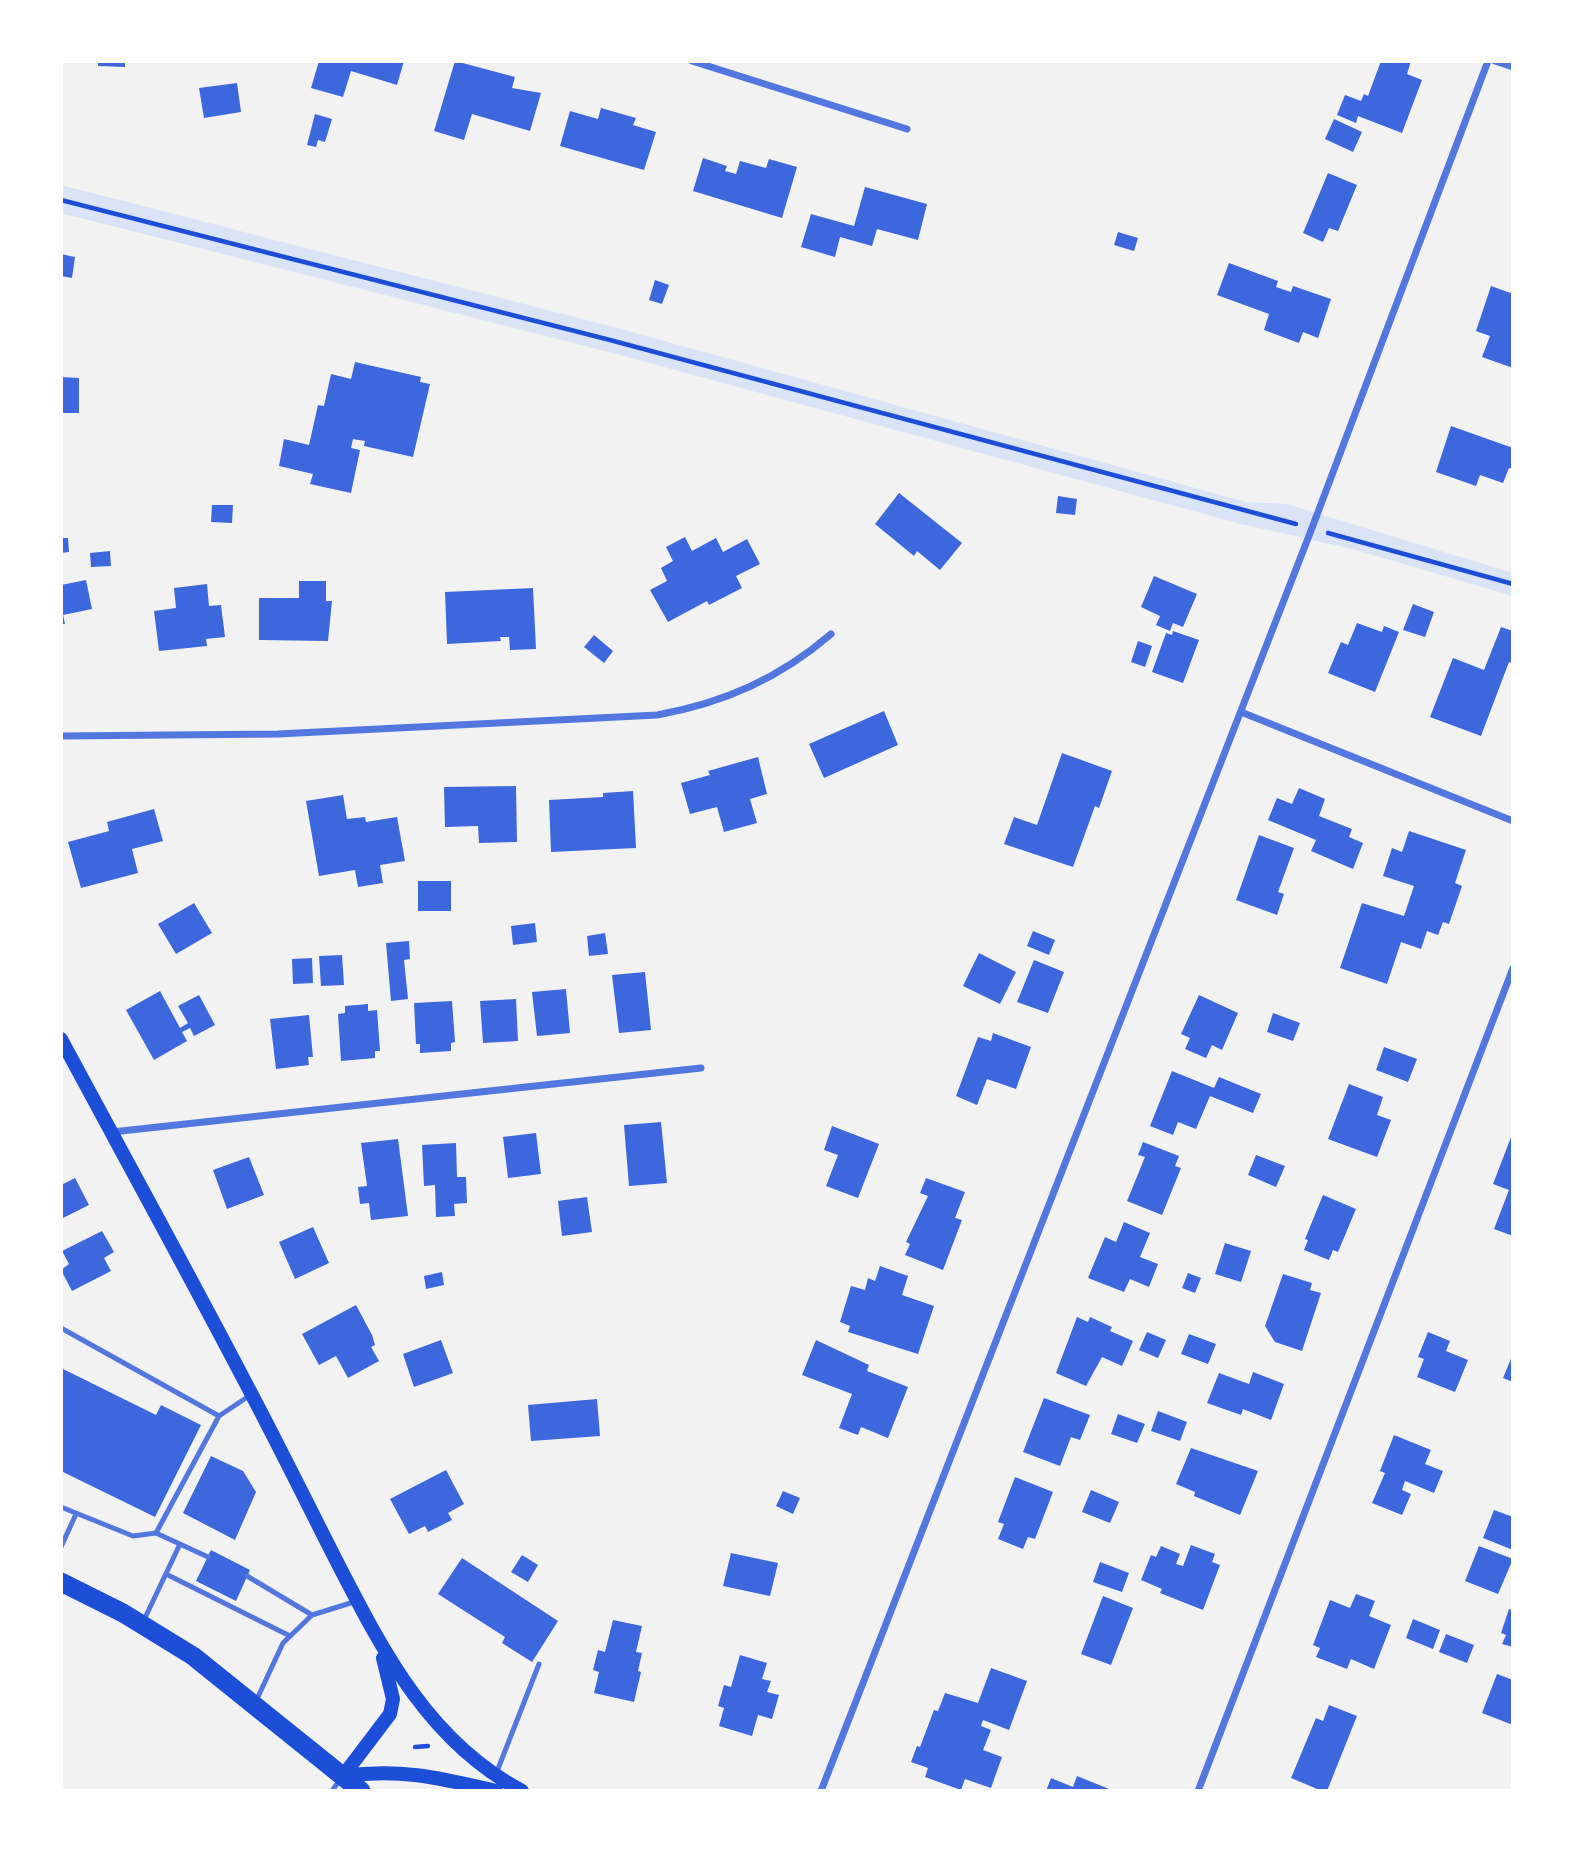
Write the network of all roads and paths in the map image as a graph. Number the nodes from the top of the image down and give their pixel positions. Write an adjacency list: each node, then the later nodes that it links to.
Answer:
1 (692, 61): 5 (street)
2 (1489, 61): 11 (street)
3 (1495, 61): 4 (street)
4 (1513, 67)
5 (907, 129)
6 (61, 200): 7 (path)
7 (1287, 521)
8 (1329, 533): 9 (path)
9 (1513, 584)
10 (831, 634): 12 (street)
11 (1241, 712): 13 (street); 41 (street)
12 (61, 737)
13 (1513, 821)
14 (1513, 968): 42 (street)
15 (61, 1040): 17 (main road)
16 (701, 1068): 17 (street)
17 (111, 1132): 19 (main road)
18 (61, 1328): 20 (lane)
19 (252, 1395): 20 (lane); 30 (main road)
20 (219, 1416): 23 (lane)
21 (61, 1507): 22 (lane)
22 (76, 1514): 23 (lane); 25 (lane)
23 (156, 1533): 24 (lane)
24 (180, 1544): 26 (lane); 27 (lane)
25 (61, 1546)
26 (208, 1557)
27 (166, 1574): 32 (lane); 33 (lane)
28 (247, 1576): 31 (lane)
29 (61, 1582): 32 (highway)
30 (357, 1601): 31 (lane); 34 (main road)
31 (312, 1615): 33 (lane)
32 (141, 1625): 36 (highway)
33 (290, 1636): 36 (lane)
34 (379, 1644): 37 (main road); 38 (main road)
35 (539, 1664): 38 (lane)
36 (255, 1704): 37 (highway)
37 (337, 1783): 38 (main road); 39 (highway)
38 (496, 1784): 40 (main road)
39 (361, 1791)
40 (522, 1791)
41 (821, 1791)
42 (1198, 1791)

